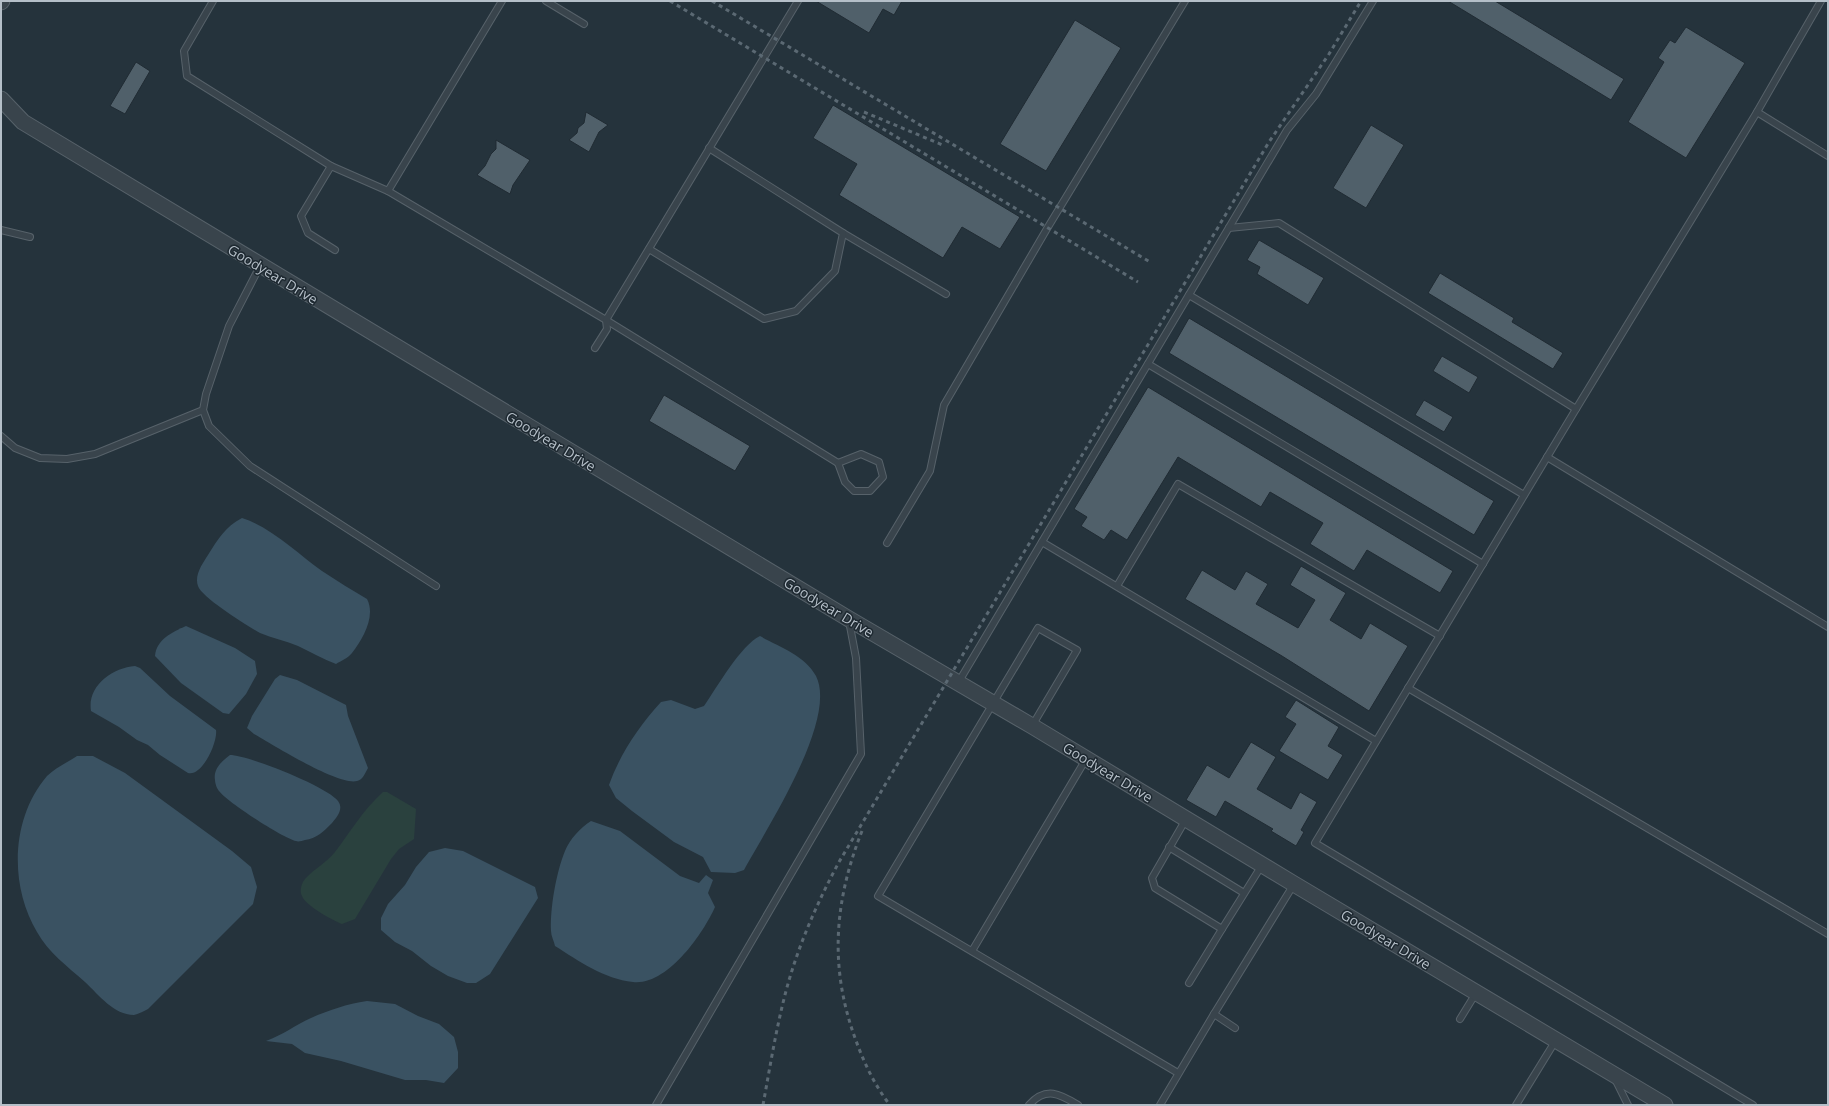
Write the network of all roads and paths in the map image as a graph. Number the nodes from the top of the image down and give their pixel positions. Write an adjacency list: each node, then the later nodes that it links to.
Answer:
1 (213, 1): 13 (lane)
2 (502, 1): 14 (lane)
3 (546, 1): 8 (lane)
4 (798, 1): 11 (lane)
5 (1185, 1): 34 (lane)
6 (1373, 1): 15 (lane)
7 (1821, 1): 10 (lane)
8 (584, 24)
9 (1, 99): 21 (street, Goodyear Drive)
10 (1757, 112): 12 (lane); 27 (lane)
11 (709, 148): 17 (lane); 19 (lane)
12 (1828, 156)
13 (331, 166): 14 (lane); 20 (lane)
14 (388, 191): 24 (lane)
15 (1229, 228): 23 (lane); 27 (lane)
16 (1, 230): 18 (lane)
17 (843, 233): 19 (lane); 22 (lane)
18 (30, 237)
19 (649, 248): 24 (lane)
20 (336, 250)
21 (260, 266): 28 (lane); 38 (street, Goodyear Drive)
22 (946, 294)
23 (1189, 295): 26 (lane); 32 (lane)
24 (606, 320): 25 (lane); 31 (lane)
25 (595, 348)
26 (1148, 364): 33 (lane); 35 (lane)
27 (1576, 409): 30 (lane)
28 (203, 410): 29 (lane); 36 (lane)
29 (1, 436)
30 (1547, 457): 32 (lane); 39 (lane)
31 (838, 463): 31 (lane)
32 (1524, 495): 35 (lane)
33 (1042, 542): 37 (lane); 41 (lane)
34 (887, 543)
35 (1483, 564): 40 (lane)
36 (436, 586)
37 (1117, 586): 40 (lane); 45 (lane)
38 (848, 619): 41 (street, Goodyear Drive); 63 (lane)
39 (1828, 627)
40 (1440, 636): 42 (lane)
41 (958, 683): 43 (street, Goodyear Drive)
42 (1408, 688): 45 (lane); 53 (lane)
43 (993, 703): 44 (street, Goodyear Drive); 44 (lane); 54 (lane)
44 (1032, 726): 46 (street, Goodyear Drive)
45 (1376, 741): 70 (lane)
46 (1086, 759): 47 (street, Goodyear Drive); 54 (lane)
47 (1186, 820): 48 (lane); 49 (street, Goodyear Drive)
48 (1169, 847): 51 (lane); 52 (lane)
49 (1262, 865): 50 (street, Goodyear Drive); 51 (lane)
50 (1294, 884): 56 (street, Goodyear Drive); 57 (lane)
51 (1244, 893): 52 (lane)
52 (1222, 929): 55 (lane)
53 (1828, 934)
54 (972, 951): 61 (lane)
55 (1189, 983)
56 (1476, 992): 58 (lane); 60 (street, Goodyear Drive)
57 (1214, 1014): 59 (lane); 61 (lane)
58 (1460, 1019)
59 (1235, 1028)
60 (1556, 1039): 62 (street, Goodyear Drive); 67 (lane)
61 (1178, 1073): 66 (lane)
62 (1613, 1073): 68 (lane); 69 (street, Goodyear Drive)
63 (656, 1105)
64 (1029, 1105): 65 (lane)
65 (1078, 1105)
66 (1160, 1105)
67 (1516, 1105)
68 (1628, 1105)
69 (1665, 1105)
70 (1753, 1105)

